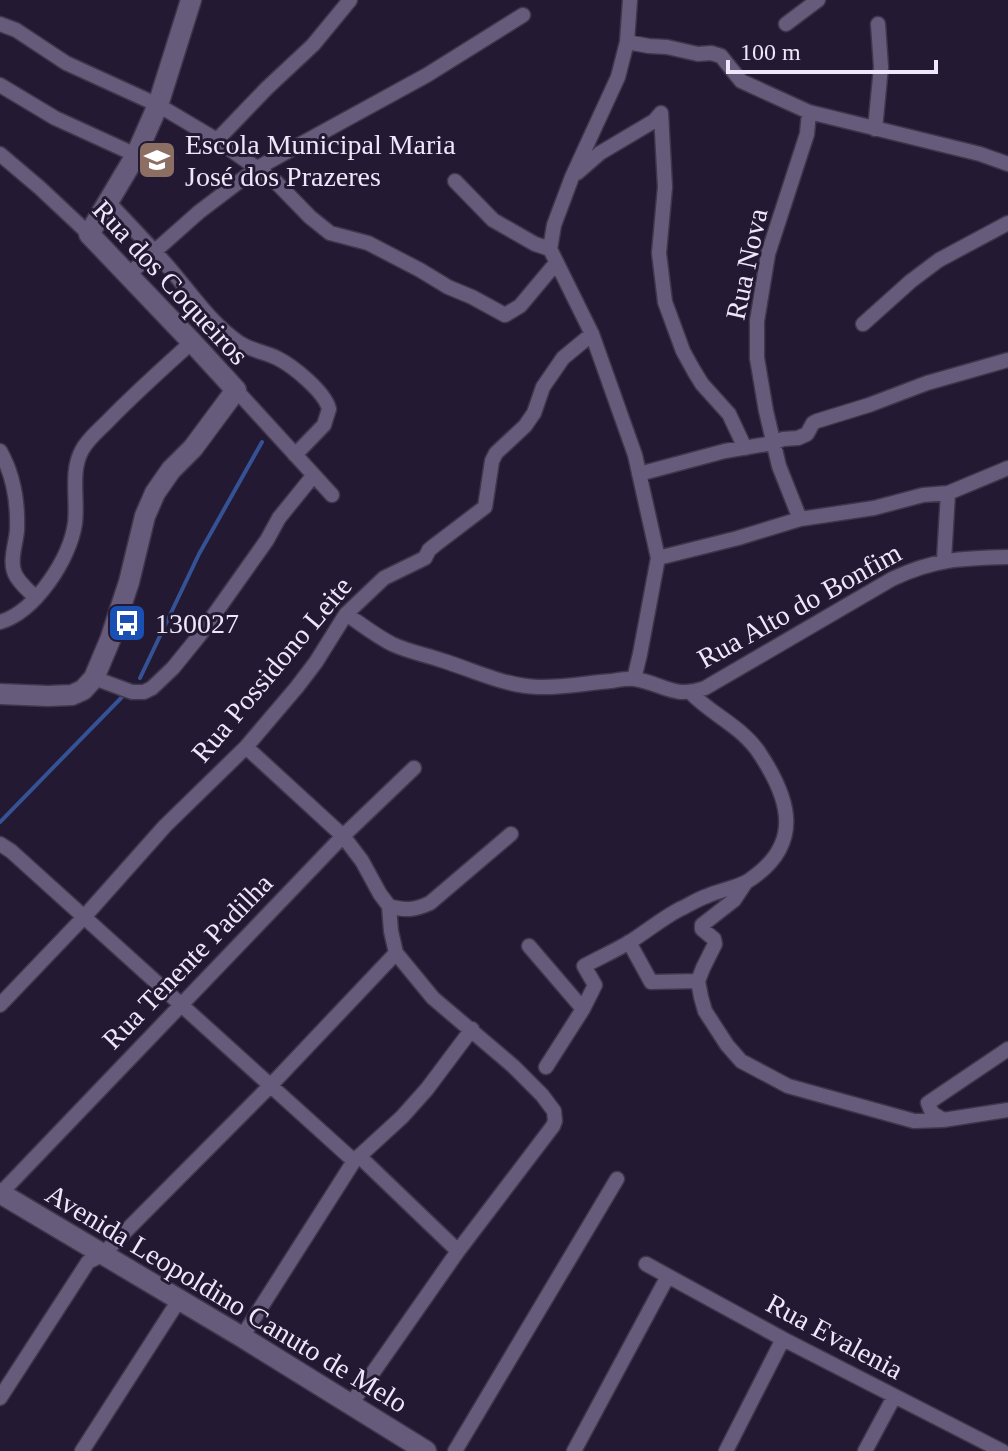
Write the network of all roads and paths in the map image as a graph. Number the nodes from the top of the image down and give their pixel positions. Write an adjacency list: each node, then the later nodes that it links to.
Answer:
1 (191, 0): 11 (street)
2 (350, 0): 14 (street)
3 (630, 0): 9 (street)
4 (818, 0): 7 (street)
5 (523, 15): 18 (street)
6 (0, 24): 11 (street)
7 (786, 24)
8 (878, 24): 13 (street)
9 (627, 42): 12 (street); 19 (street)
10 (0, 85): 16 (street)
11 (158, 105): 14 (street); 16 (street)
12 (809, 112): 13 (street); 32 (street, Rua Nova)
13 (875, 129): 17 (street)
14 (217, 140): 18 (street)
15 (0, 154): 23 (street, Rua dos Coqueiros)
16 (136, 155): 21 (street)
17 (1008, 164)
18 (257, 168): 24 (street); 25 (street)
19 (572, 177): 25 (street); 33 (street)
20 (455, 181): 25 (street)
21 (108, 202): 23 (street); 24 (street)
22 (1008, 223): 27 (street)
23 (89, 234): 26 (street, Rua dos Coqueiros)
24 (155, 252): 26 (street); 35 (street, Rua dos Coqueiros)
25 (553, 256): 28 (street)
26 (128, 275): 29 (street, Rua dos Coqueiros)
27 (863, 324)
28 (592, 334): 37 (street); 46 (street, Rua Possidono Leite)
29 (192, 342): 31 (street, Rua dos Coqueiros); 45 (street)
30 (1008, 360): 32 (street)
31 (236, 390): 35 (street, Rua dos Coqueiros); 48 (street)
32 (773, 443): 33 (street); 41 (street, Rua Nova)
33 (745, 448): 37 (street)
34 (0, 451): 45 (street)
35 (295, 455): 38 (street, Rua dos Coqueiros)
36 (1008, 468): 39 (street)
37 (639, 474): 43 (street)
38 (313, 476): 40 (street, Rua dos Coqueiros); 48 (street)
39 (948, 493): 41 (street); 44 (street)
40 (332, 495)
41 (800, 519): 43 (street)
42 (1008, 557): 44 (street, Rua Alto do Bonfim)
43 (658, 558): 49 (street)
44 (944, 560): 50 (street, Rua Alto do Bonfim)
45 (36, 598): 47 (street)
46 (346, 614): 49 (street, Rua Alto do Bonfim); 52 (street, Rua Possidono Leite)
47 (0, 622)
48 (94, 678): 51 (street)
49 (634, 679): 50 (street, Rua Alto do Bonfim)
50 (691, 693): 57 (street)
51 (0, 694)
52 (246, 747): 55 (street); 59 (street, Rua Possidono Leite)
53 (414, 768): 55 (street, Rua Tenente Padilha)
54 (511, 834): 58 (street)
55 (343, 836): 58 (street); 65 (street, Rua Tenente Padilha)
56 (6, 847): 59 (street)
57 (746, 882): 60 (street); 63 (street)
58 (389, 906): 62 (street)
59 (85, 916): 64 (street, Rua Possidono Leite); 65 (street)
60 (629, 942): 63 (street); 66 (street)
61 (529, 946): 66 (street)
62 (396, 953): 67 (street); 70 (street)
63 (698, 981): 72 (street)
64 (0, 1005)
65 (181, 1005): 70 (street); 75 (street, Rua Tenente Padilha)
66 (583, 1009): 69 (street)
67 (472, 1029): 73 (street); 76 (street)
68 (1008, 1049): 72 (street)
69 (546, 1067)
70 (271, 1085): 73 (street); 77 (street)
71 (1008, 1110): 72 (street)
72 (943, 1120)
73 (357, 1158): 76 (street); 81 (street)
74 (617, 1179): 88 (street)
75 (0, 1193): 77 (street, Avenida Leopoldino Canuto de Melo)
76 (458, 1251): 85 (street)
77 (102, 1255): 80 (street, Avenida Leopoldino Canuto de Melo); 84 (street)
78 (646, 1264): 79 (street, Rua Evalenia)
79 (668, 1276): 82 (street, Rua Evalenia); 89 (street)
80 (179, 1300): 81 (street, Avenida Leopoldino Canuto de Melo); 86 (street)
81 (242, 1337): 85 (street, Avenida Leopoldino Canuto de Melo)
82 (783, 1339): 83 (street, Rua Evalenia); 90 (street)
83 (894, 1397): 91 (street); 92 (street, Rua Evalenia)
84 (0, 1398)
85 (351, 1404): 87 (street, Avenida Leopoldino Canuto de Melo)
86 (82, 1451)
87 (426, 1451)
88 (455, 1451)
89 (574, 1451)
90 (726, 1451)
91 (865, 1451)
92 (1002, 1451)

